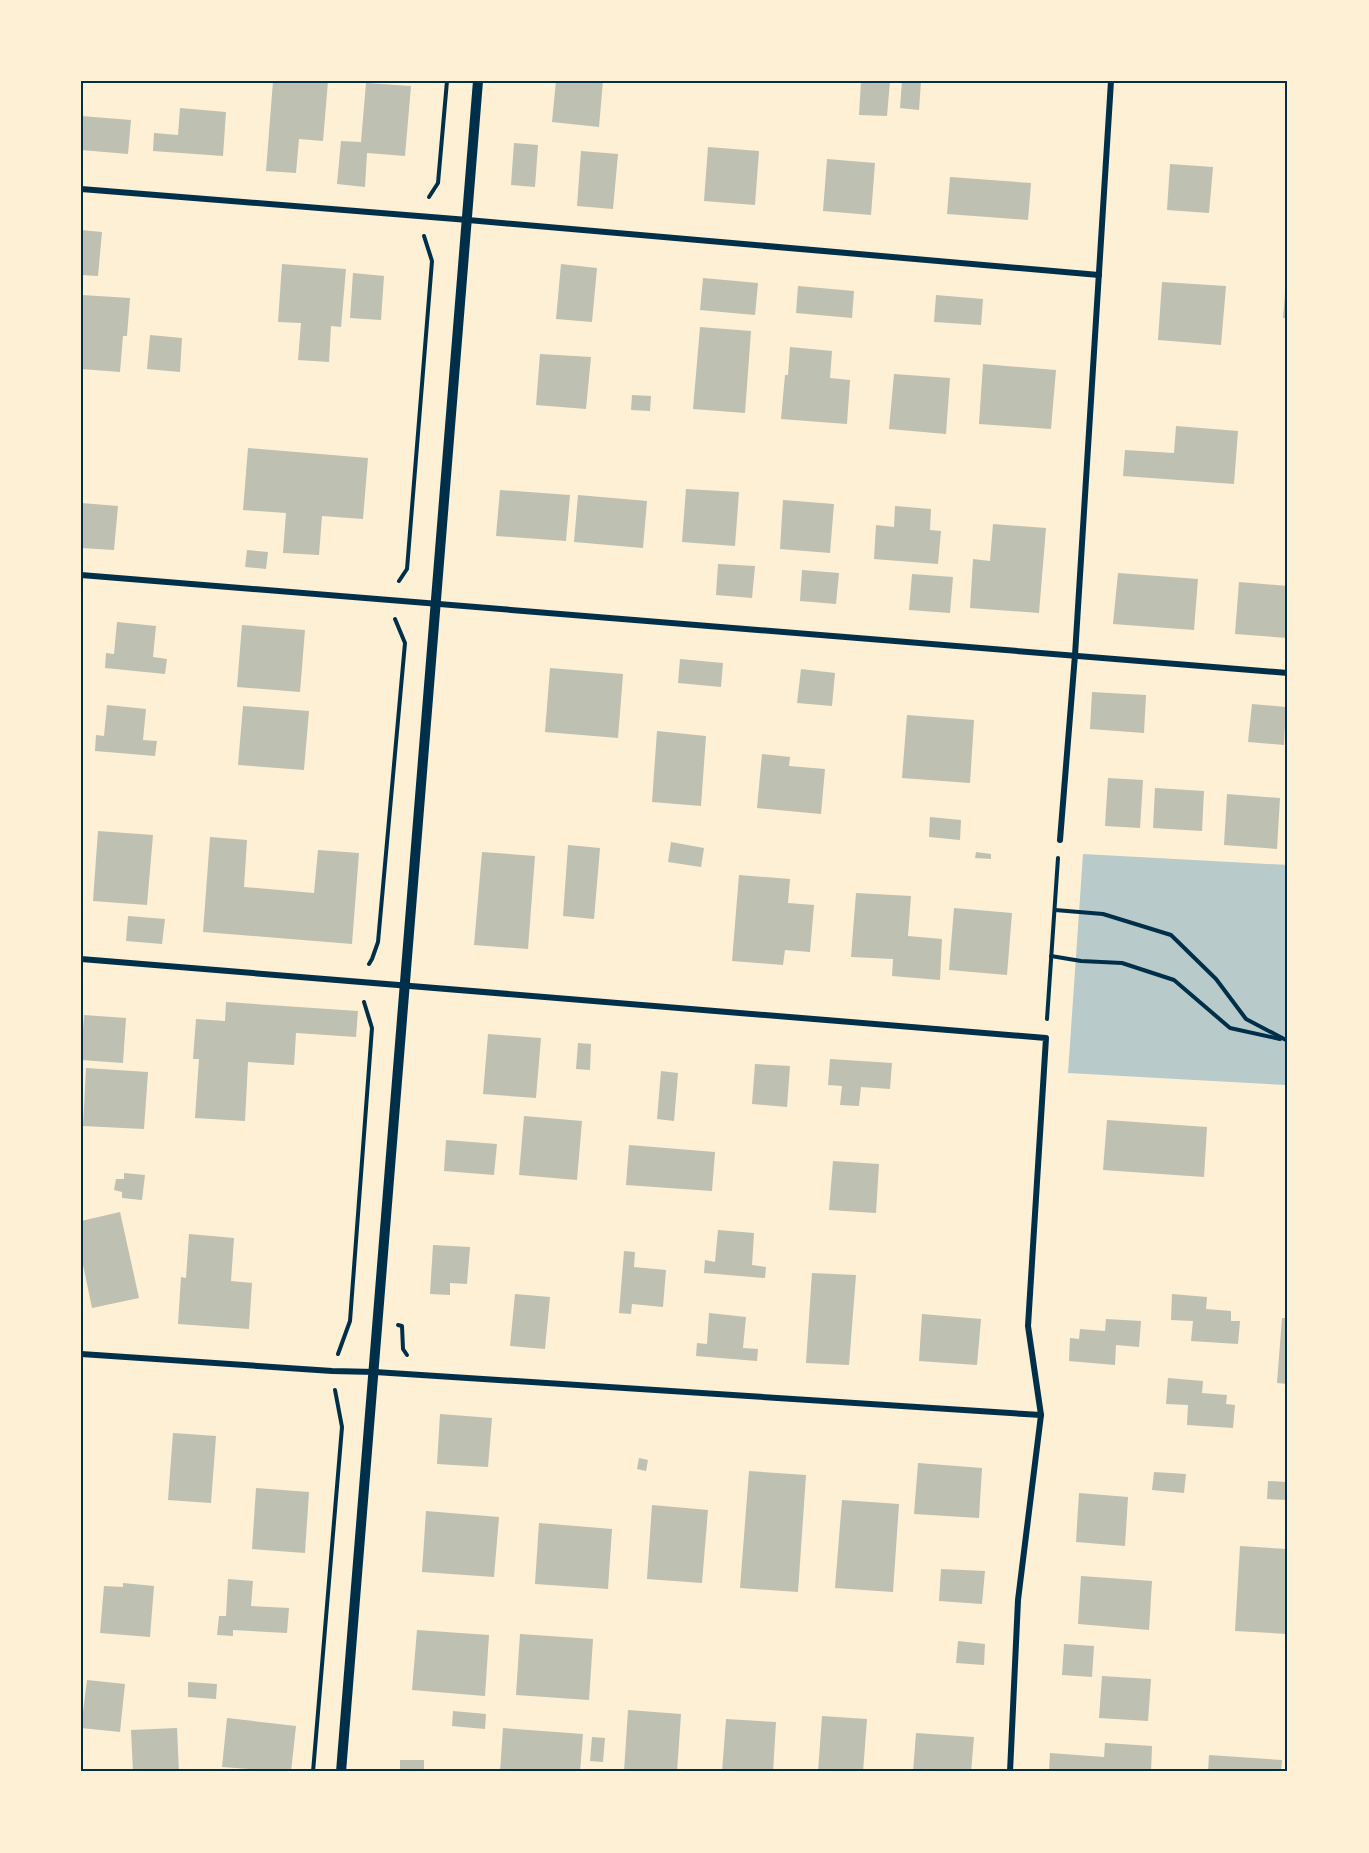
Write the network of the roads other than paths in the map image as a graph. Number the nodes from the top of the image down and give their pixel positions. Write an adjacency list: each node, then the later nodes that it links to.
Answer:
1 (478, 81): 4 (street)
2 (1111, 81): 5 (street)
3 (81, 189): 4 (street)
4 (468, 220): 5 (street); 7 (street)
5 (1099, 275): 8 (street)
6 (81, 575): 7 (street)
7 (436, 603): 8 (street); 12 (street)
8 (1075, 656): 9 (street); 10 (street)
9 (1288, 673)
10 (1060, 840)
11 (81, 958): 12 (street)
12 (406, 984): 14 (street); 15 (street)
13 (81, 1354): 14 (street)
14 (375, 1372): 15 (street); 16 (street)
15 (1041, 1415): 17 (street)
16 (341, 1772)
17 (1010, 1772)

